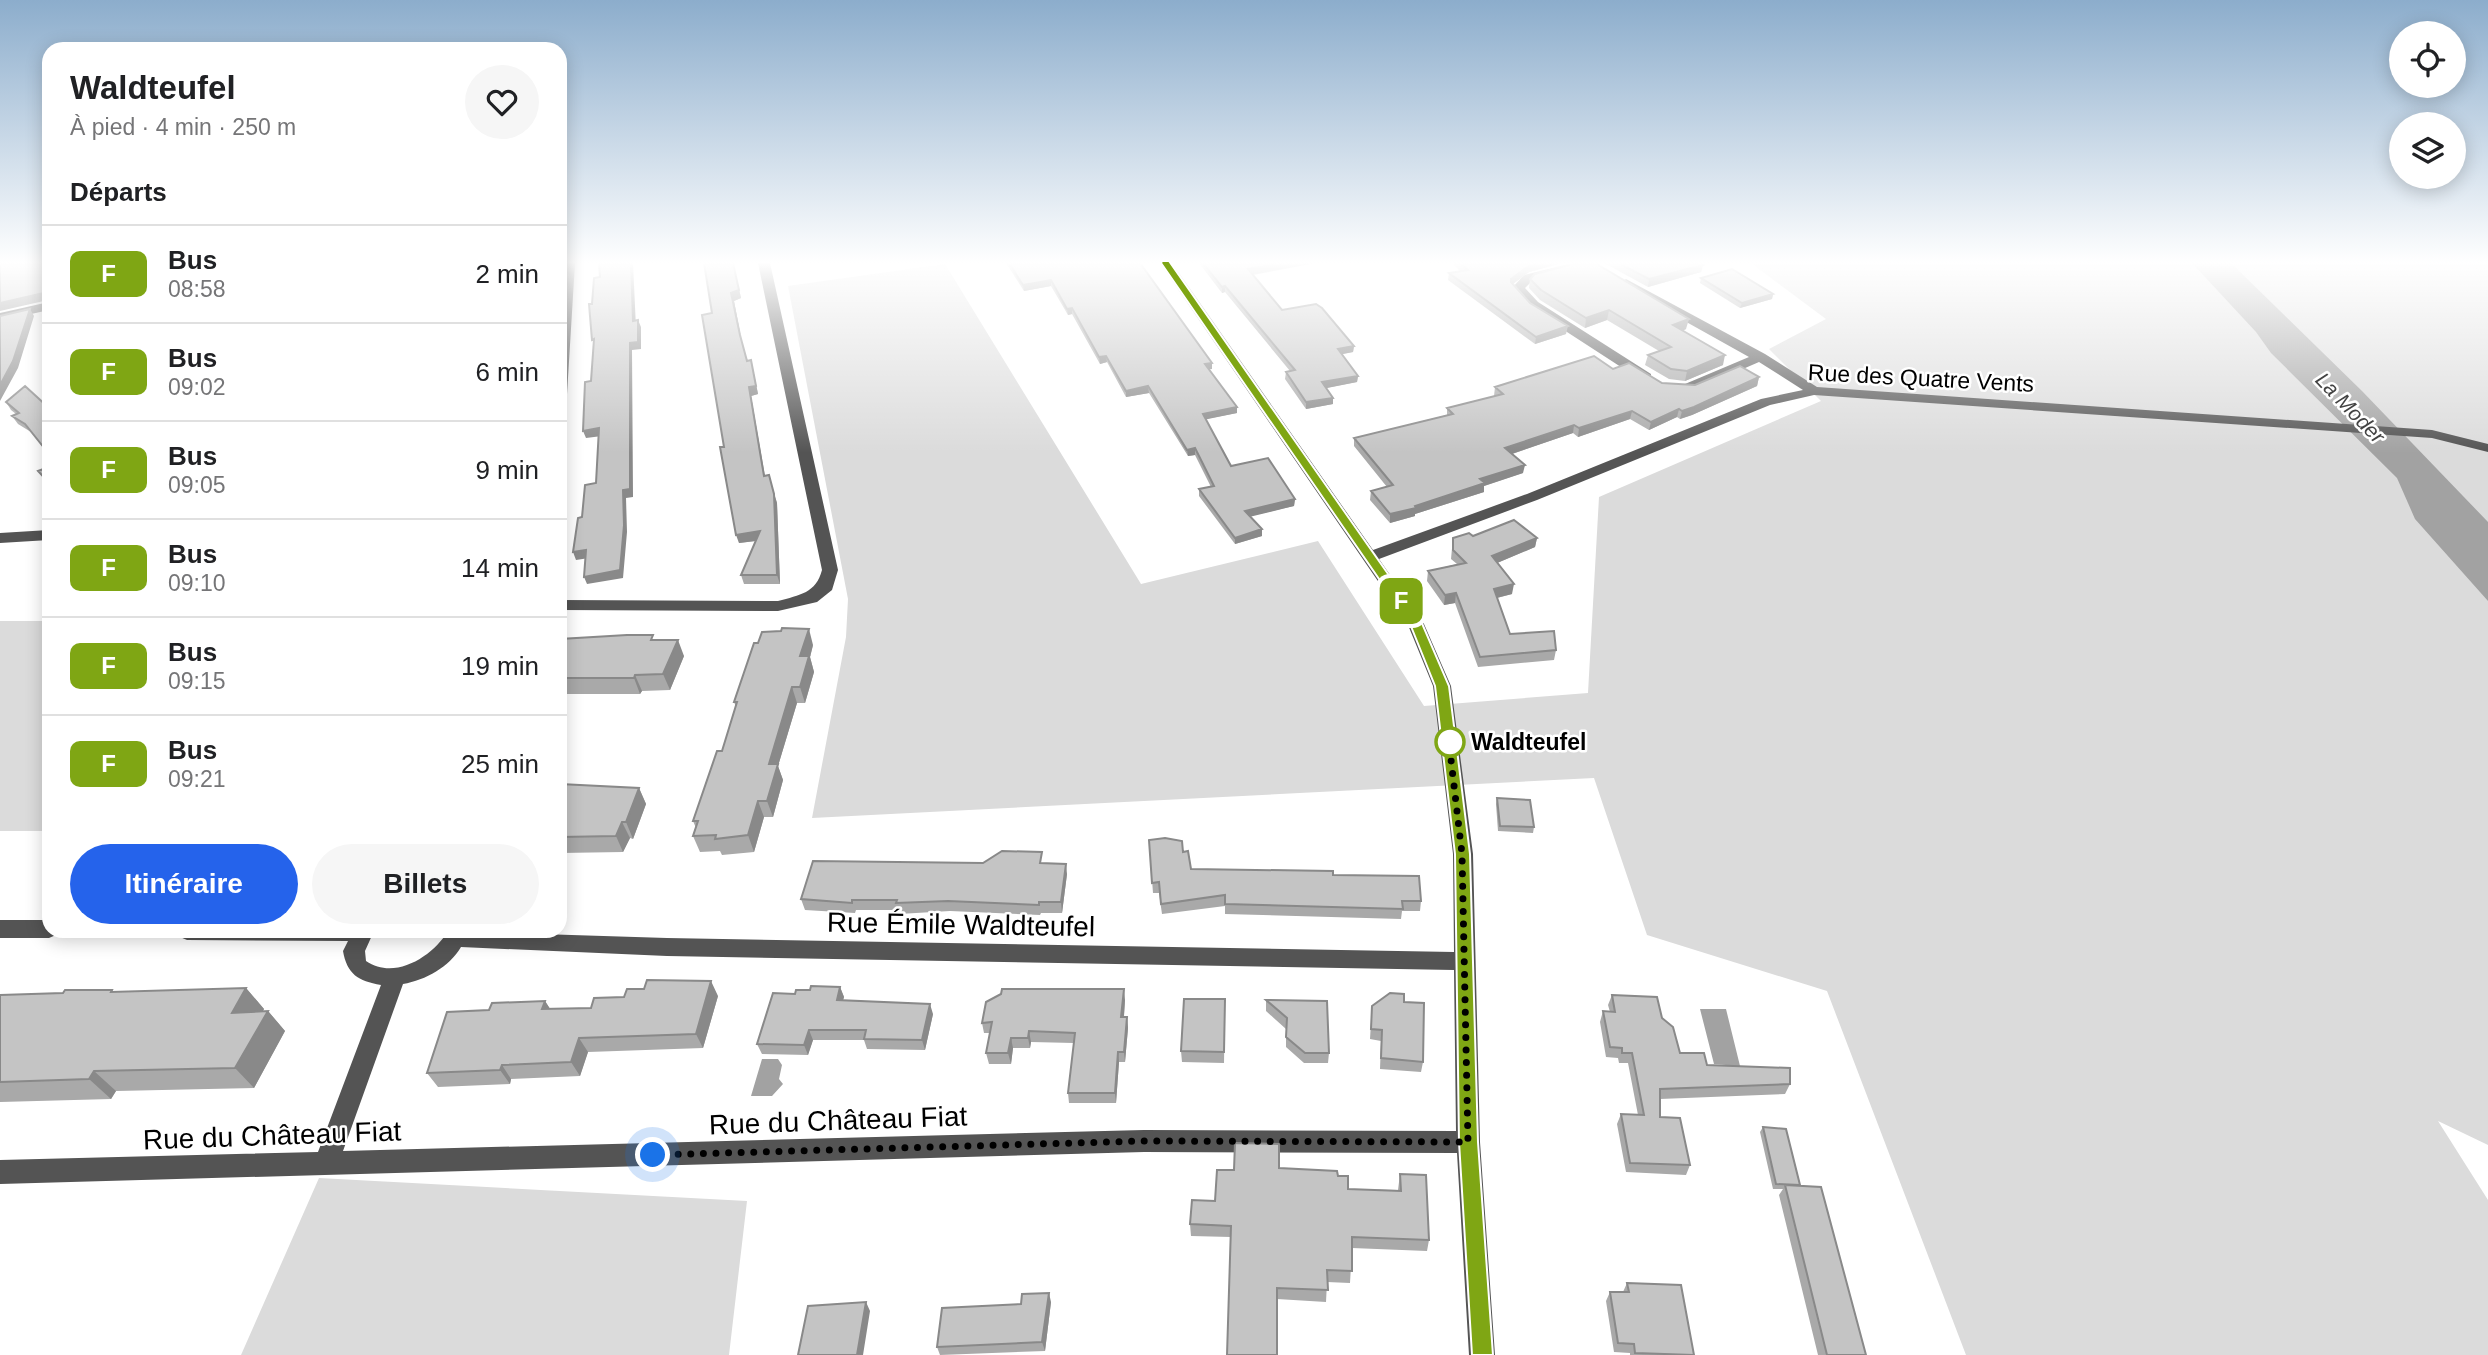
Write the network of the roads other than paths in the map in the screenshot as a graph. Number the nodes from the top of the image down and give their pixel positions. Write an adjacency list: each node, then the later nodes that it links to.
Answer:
1 (778, 326): 11 (street)
2 (1210, 326): 10 (street)
3 (1567, 326): 5 (street)
4 (1704, 326): 5 (street)
5 (1760, 357): 6 (street)
6 (1814, 391): 7 (street, Rue des Quatre Vents); 10 (street, Rue des Quatre Vents)
7 (2488, 448)
8 (42, 535): 9 (street)
9 (0, 538)
10 (1371, 556): 17 (street)
11 (567, 605)
12 (0, 929): 13 (street)
13 (42, 929)
14 (360, 938): 18 (street)
15 (456, 938): 18 (street)
16 (527, 938): 17 (street, Rue Émile Waldteufel)
17 (1464, 961): 19 (street)
18 (394, 979): 20 (street)
19 (1468, 1142): 20 (street, Rue du Château Fiat); 22 (street)
20 (326, 1164): 21 (street, Rue du Château Fiat)
21 (0, 1172)
22 (1482, 1355)

